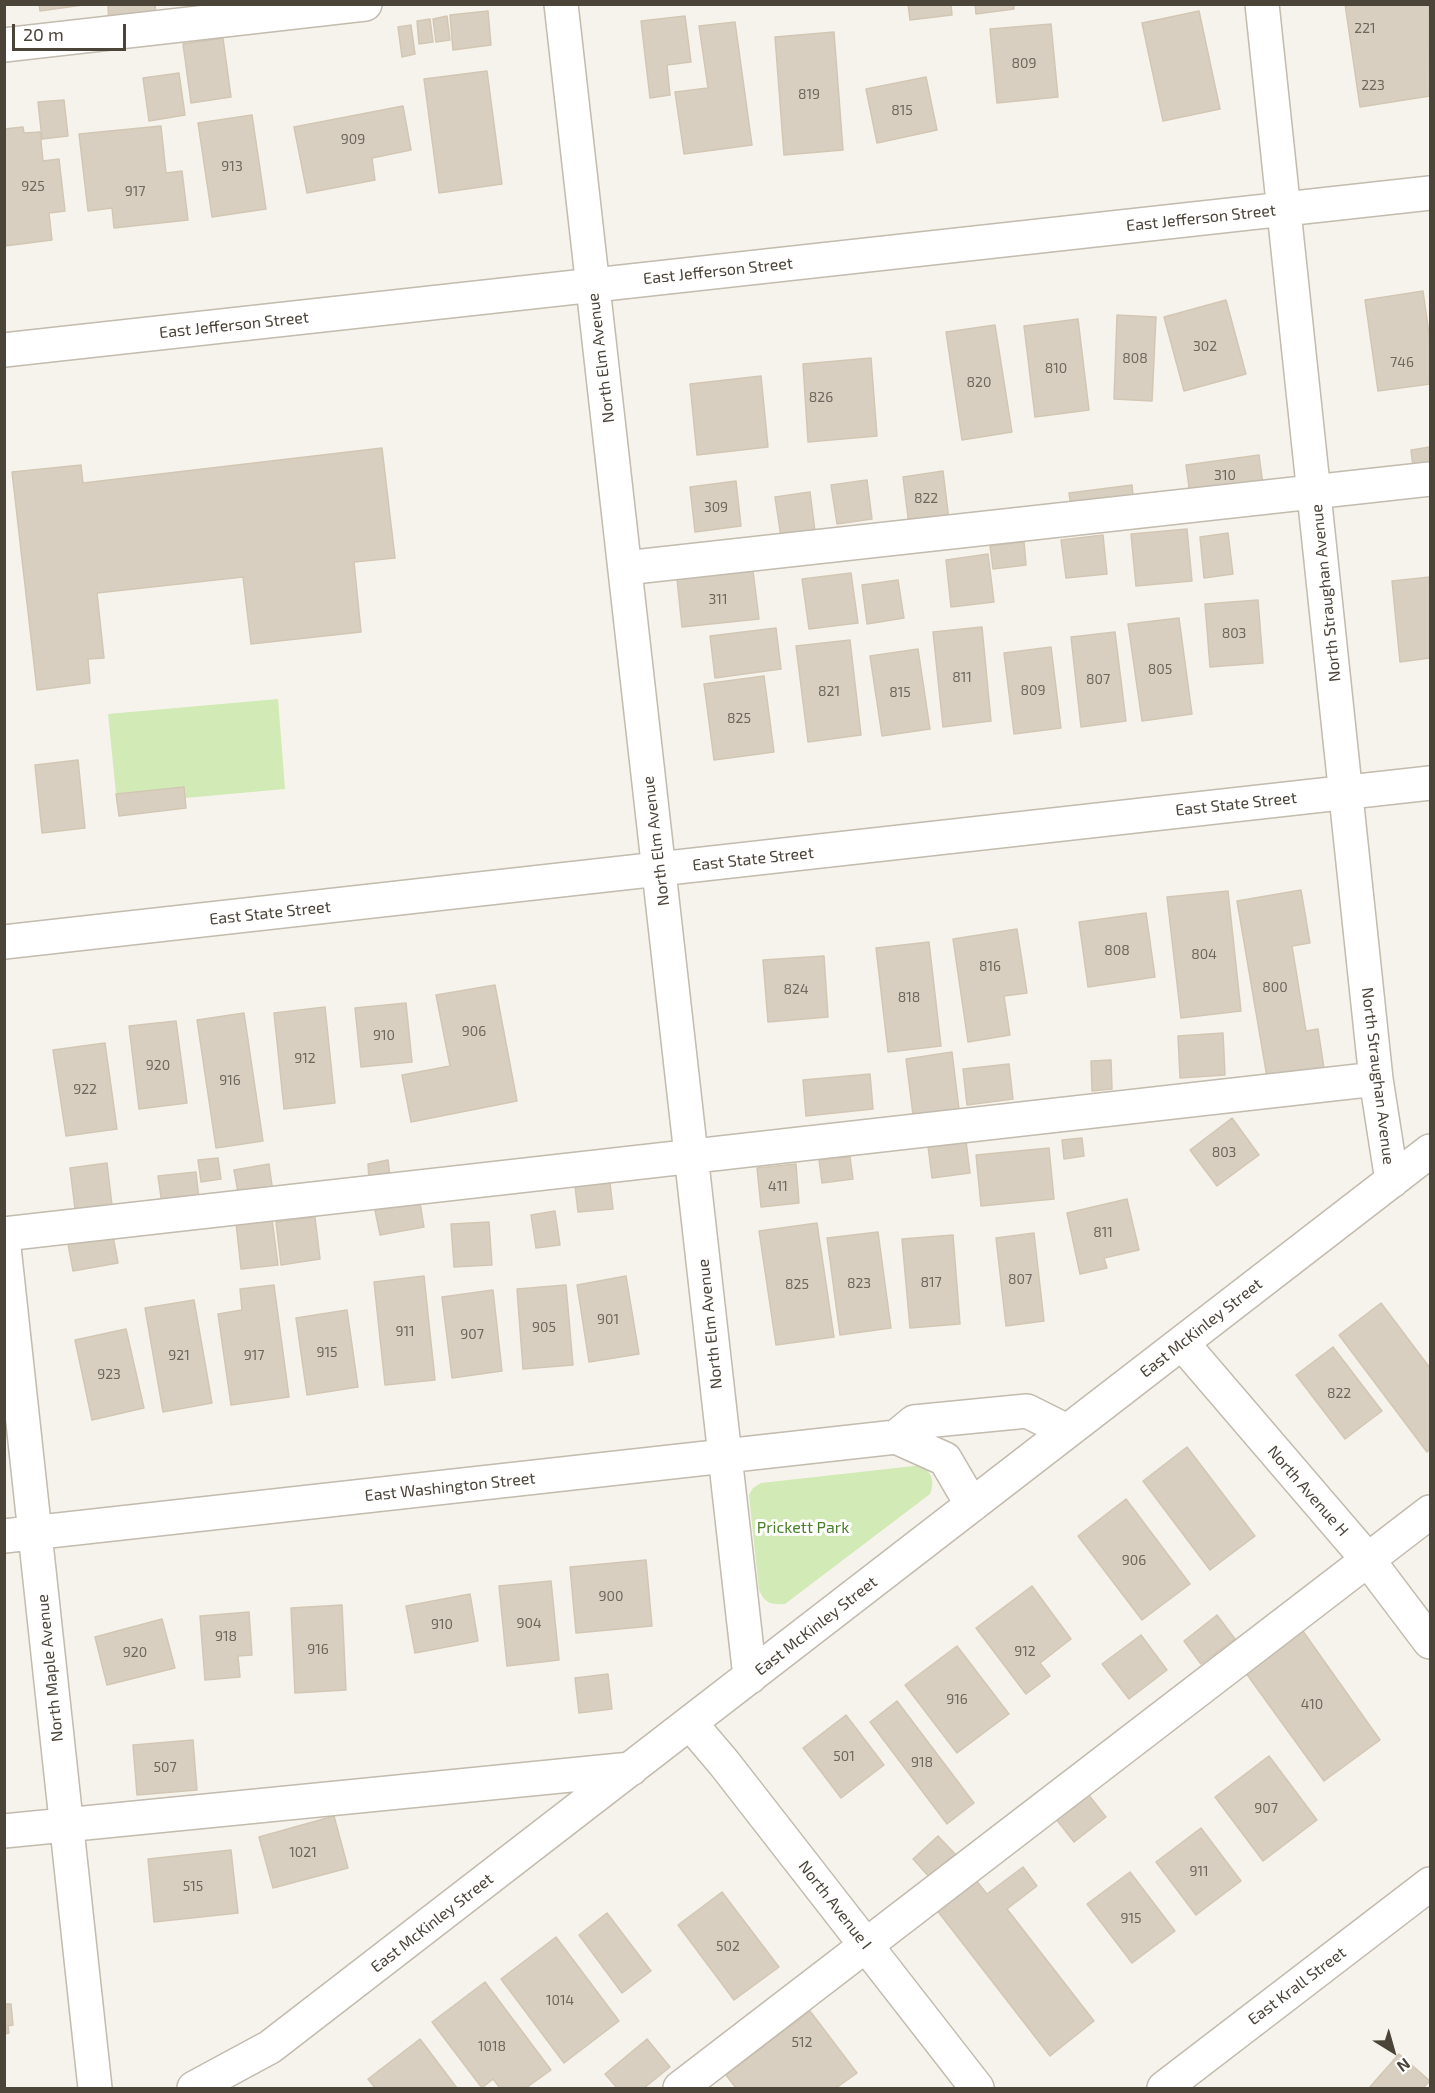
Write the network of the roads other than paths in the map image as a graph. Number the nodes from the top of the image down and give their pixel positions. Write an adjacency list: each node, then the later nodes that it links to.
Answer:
1 (365, 4): 4 (street)
2 (561, 4): 7 (street, North Elm Avenue)
3 (1262, 4): 6 (street, North Straughan Avenue)
4 (4, 45)
5 (1431, 192): 6 (street, East Jefferson Street)
6 (1283, 209): 7 (street, East Jefferson Street); 10 (street, North Straughan Avenue)
7 (593, 285): 8 (street, East Jefferson Street); 11 (street, North Elm Avenue)
8 (4, 350)
9 (1431, 479): 10 (street)
10 (1314, 491): 11 (street); 13 (street, North Straughan Avenue)
11 (625, 568): 14 (street, North Elm Avenue)
12 (1431, 783): 13 (street, East State Street)
13 (1347, 792): 14 (street, East State Street); 16 (street, North Straughan Avenue)
14 (659, 870): 15 (street, East State Street); 18 (street, North Elm Avenue)
15 (4, 942)
16 (1376, 1079): 18 (street); 19 (street, North Straughan Avenue)
17 (1431, 1151): 19 (street, East McKinley Street)
18 (692, 1157): 20 (street); 25 (street, North Elm Avenue)
19 (1392, 1181): 22 (street, East McKinley Street)
20 (4, 1234)
21 (4, 1247): 28 (street, North Maple Avenue)
22 (1182, 1343): 23 (street, East McKinley Street); 29 (street, North Avenue H)
23 (1067, 1431): 24 (street, East Washington Street); 26 (street, East McKinley Street)
24 (896, 1437): 25 (street, East Washington Street); 26 (street)
25 (725, 1456): 28 (street, East Washington Street); 31 (street, North Elm Avenue)
26 (972, 1504): 31 (street, East McKinley Street)
27 (1431, 1512): 29 (street)
28 (20, 1534): 34 (street, North Maple Avenue)
29 (1368, 1560): 30 (street, North Avenue H); 37 (street)
30 (1431, 1642)
31 (750, 1677): 32 (street, East McKinley Street)
32 (690, 1723): 33 (street, East McKinley Street); 37 (street, North Avenue I)
33 (631, 1769): 34 (street); 39 (street, East McKinley Street)
34 (67, 1824): 35 (street); 38 (street, North Maple Avenue)
35 (4, 1831)
36 (1431, 1884): 42 (street, East Krall Street)
37 (866, 1946): 40 (street); 41 (street, North Avenue I)
38 (95, 2088)
39 (194, 2088)
40 (680, 2088)
41 (977, 2088)
42 (1164, 2088)

